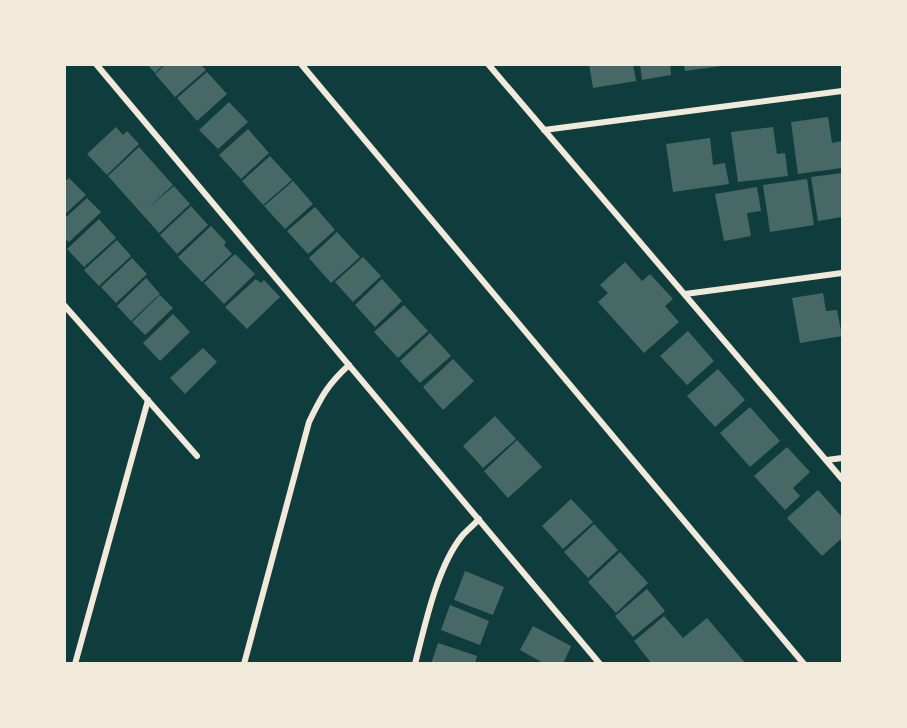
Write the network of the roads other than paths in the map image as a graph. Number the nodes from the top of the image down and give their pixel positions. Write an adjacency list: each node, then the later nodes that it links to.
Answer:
1 (96, 64): 9 (street)
2 (301, 64): 20 (street)
3 (488, 64): 5 (street)
4 (843, 92): 5 (street)
5 (544, 130): 7 (street)
6 (843, 273): 7 (street)
7 (685, 294): 13 (street)
8 (64, 305): 10 (street)
9 (349, 365): 15 (street); 17 (street)
10 (148, 400): 11 (street); 16 (street)
11 (197, 456)
12 (843, 458): 13 (street)
13 (827, 460): 14 (street)
14 (843, 479)
15 (479, 519): 18 (street); 19 (street)
16 (75, 663)
17 (244, 663)
18 (415, 663)
19 (600, 663)
20 (804, 663)

